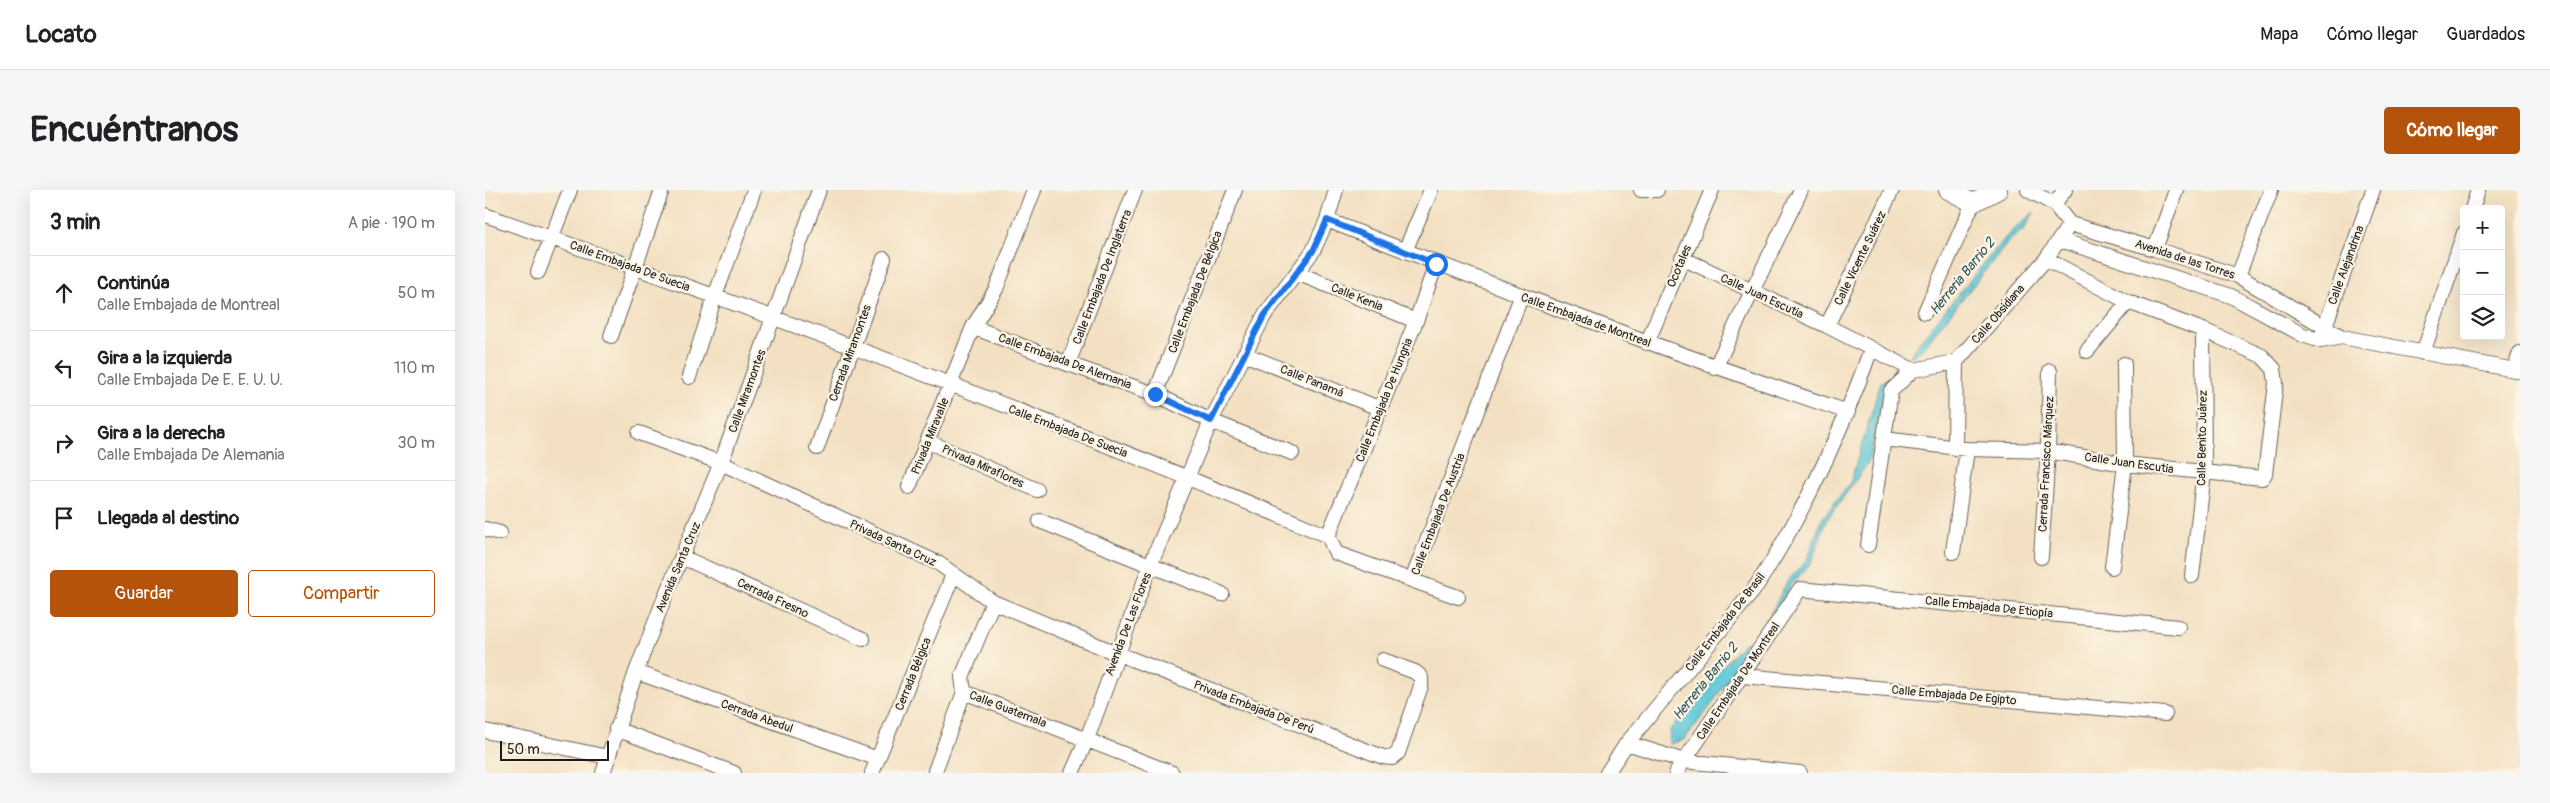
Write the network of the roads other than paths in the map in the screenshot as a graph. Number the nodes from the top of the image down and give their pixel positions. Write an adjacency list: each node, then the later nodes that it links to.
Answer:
1 (570, 190): 29 (street)
2 (661, 190): 38 (street)
3 (754, 190): 43 (street)
4 (819, 190): 47 (street, Calle Miramontes)
5 (1034, 190): 51 (street, Privada Miravalle)
6 (1135, 190): 64 (street, Calle Embajada De Inglaterra)
7 (1235, 190): 72 (street, Calle Embajada De Bélgica)
8 (1336, 190): 27 (street, Avenida De Las Flores)
9 (1431, 190): 33 (street)
10 (1641, 190): 11 (street)
11 (1657, 190)
12 (1712, 190): 34 (street, Ocotales)
13 (1801, 190): 42 (street)
14 (1893, 190): 49 (street, Calle Vicente Suárez)
15 (1948, 190): 23 (main road)
16 (1999, 190): 23 (main road)
17 (2028, 190): 24 (street)
18 (2065, 190): 24 (street)
19 (2176, 190): 32 (street)
20 (2271, 190): 41 (street)
21 (2373, 190): 50 (street, Calle Alejandrina)
22 (2478, 190): 25 (street)
23 (1973, 203): 46 (street)
24 (2054, 204): 28 (street)
25 (2473, 205)
26 (485, 215): 29 (street, Calle Embajada De Suecia)
27 (1327, 220): 33 (street, Calle Embajada de Montreal); 40 (street, Avenida De Las Flores)
28 (2070, 224): 30 (street, Calle Obsidiana); 32 (street, Avenida de las Torres)
29 (553, 238): 38 (street, Calle Embajada De Suecia); 39 (street)
30 (2059, 240): 36 (street, Calle Obsidiana); 55 (street)
31 (2460, 245): 62 (street)
32 (2155, 249): 41 (street, Avenida de las Torres)
33 (1405, 251): 37 (street, Calle Embajada de Montreal)
34 (1681, 258): 42 (street, Calle Juan Escutia); 56 (street, Ocotales)
35 (884, 259): 57 (street, Cerrada Miramontes)
36 (2046, 259): 45 (street); 63 (street, Calle Obsidiana)
37 (1436, 264): 44 (street, Calle Embajada de Montreal); 48 (street, Calle Embajada De Hungria)
38 (635, 267): 43 (street, Calle Embajada De Suecia); 53 (street)
39 (538, 272)
40 (1297, 273): 48 (street, Calle Kenia); 61 (street, Avenida De Las Flores)
41 (2238, 276): 50 (street, Avenida de las Torres)
42 (1752, 291): 49 (street, Calle Juan Escutia); 67 (street)
43 (715, 296): 47 (street, Calle Embajada De Suecia); 70 (street)
44 (1521, 297): 56 (street, Calle Embajada de Montreal); 101 (street, Calle Embajada De Austria)
45 (2128, 302): 52 (street); 59 (street)
46 (1925, 312)
47 (773, 318): 57 (street, Calle Embajada De Suecia); 83 (street, Calle Miramontes)
48 (1416, 321): 73 (street, Calle Embajada De Hungria)
49 (1827, 326): 58 (street, Calle Juan Escutia)
50 (2325, 326): 54 (street, Avenida de las Torres); 55 (street, Calle Alejandrina)
51 (973, 327): 64 (street, Calle Embajada De Alemania); 71 (street, Privada Miravalle)
52 (2203, 330): 85 (street, Calle Benito Juárez); 85 (street, Calle Juan Escutia)
53 (611, 336)
54 (2342, 338): 55 (street, Avenida de las Torres); 62 (street, Avenida de las Torres)
55 (2321, 340)
56 (1647, 343): 67 (street, Calle Embajada de Montreal)
57 (851, 346): 71 (street, Calle Embajada De Suecia); 79 (street, Cerrada Miramontes)
58 (1871, 349): 66 (street, Calle Juan Escutia); 74 (street, Calle Embajada De Brasil)
59 (2087, 351)
60 (2520, 352): 69 (street)
61 (1244, 354): 73 (street, Calle Panamá); 75 (street, Avenida De Las Flores)
62 (2423, 354): 69 (street, Avenida de las Torres)
63 (1957, 362): 66 (street); 80 (street)
64 (1069, 364): 72 (street, Calle Embajada De Alemania)
65 (2124, 364): 84 (street)
66 (1905, 367): 77 (street)
67 (1715, 368): 74 (street, Calle Embajada de Montreal)
68 (2050, 371): 81 (street, Cerrada Francisco Márquez)
69 (2517, 371)
70 (689, 377)
71 (949, 386): 78 (street, Privada Miravalle); 86 (street, Calle Embajada De Suecia)
72 (1155, 394): 75 (street, Calle Embajada De Alemania)
73 (1381, 409): 92 (street, Calle Embajada De Hungria)
74 (1849, 412): 117 (street, Calle Embajada De Brasil)
75 (1211, 421): 82 (street, Calle Embajada De Alemania); 86 (street, Avenida De Las Flores)
76 (639, 433): 83 (street, Privada Santa Cruz)
77 (1884, 439): 80 (street, Calle Juan Escutia); 93 (street)
78 (929, 442): 87 (street, Privada Miravalle); 88 (street, Privada Miraflores)
79 (817, 448)
80 (1961, 449): 81 (street, Calle Juan Escutia); 94 (street)
81 (2048, 451): 84 (street, Calle Juan Escutia); 96 (street, Cerrada Francisco Márquez)
82 (1292, 453)
83 (721, 463): 95 (street, Avenida Santa Cruz); 99 (street, Privada Santa Cruz)
84 (2125, 464): 85 (street, Calle Juan Escutia); 98 (street)
85 (2204, 472): 100 (street, Calle Benito Juárez)
86 (1187, 477): 92 (street); 97 (street, Avenida De Las Flores)
87 (909, 487)
88 (1037, 490)
89 (1040, 521): 97 (street)
90 (485, 528): 91 (street)
91 (500, 533)
92 (1328, 536): 101 (street, Calle Embajada De Austria)
93 (1869, 545)
94 (1953, 552)
95 (682, 557): 107 (street, Cerrada Fresno); 110 (street, Avenida Santa Cruz)
96 (2041, 557)
97 (1150, 566): 103 (street); 108 (street, Avenida De Las Flores)
98 (2112, 567)
99 (953, 576): 105 (street, Privada Santa Cruz); 119 (street, Cerrada Bélgica)
100 (2192, 576)
101 (1412, 580): 104 (street)
102 (1800, 589): 106 (street, Calle Embajada De Etiopía); 111 (street, Calle Embajada De Montreal)
103 (1222, 594)
104 (1458, 596)
105 (993, 602): 108 (street, Privada Santa Cruz); 112 (street, Calle Guatemala)
106 (2178, 627)
107 (863, 639)
108 (1116, 653): 109 (street, Privada Embajada De Perú); 116 (street, Avenida De Las Flores)
109 (1383, 660)
110 (637, 672): 114 (street, Avenida Santa Cruz); 119 (street, Cerrada Abedul)
111 (1743, 676): 113 (street, Calle Embajada De Egipto); 120 (street, Calle Embajada De Montreal)
112 (964, 692): 116 (street, Calle Guatemala); 121 (street)
113 (2165, 714)
114 (616, 730): 118 (street, Avenida Santa Cruz); 123 (street)
115 (485, 731): 118 (street)
116 (1087, 739): 125 (street, Avenida De Las Flores); 126 (street, Calle Guatemala)
117 (1627, 743): 120 (street); 127 (street, Calle Embajada De Brasil)
118 (608, 758): 122 (street, Avenida Santa Cruz)
119 (878, 759): 124 (street, Cerrada Bélgica)
120 (1680, 767): 128 (street)
121 (935, 771)
122 (603, 773)
123 (734, 773)
124 (872, 773)
125 (1072, 773)
126 (1172, 773)
127 (1607, 773)
128 (1800, 773)

